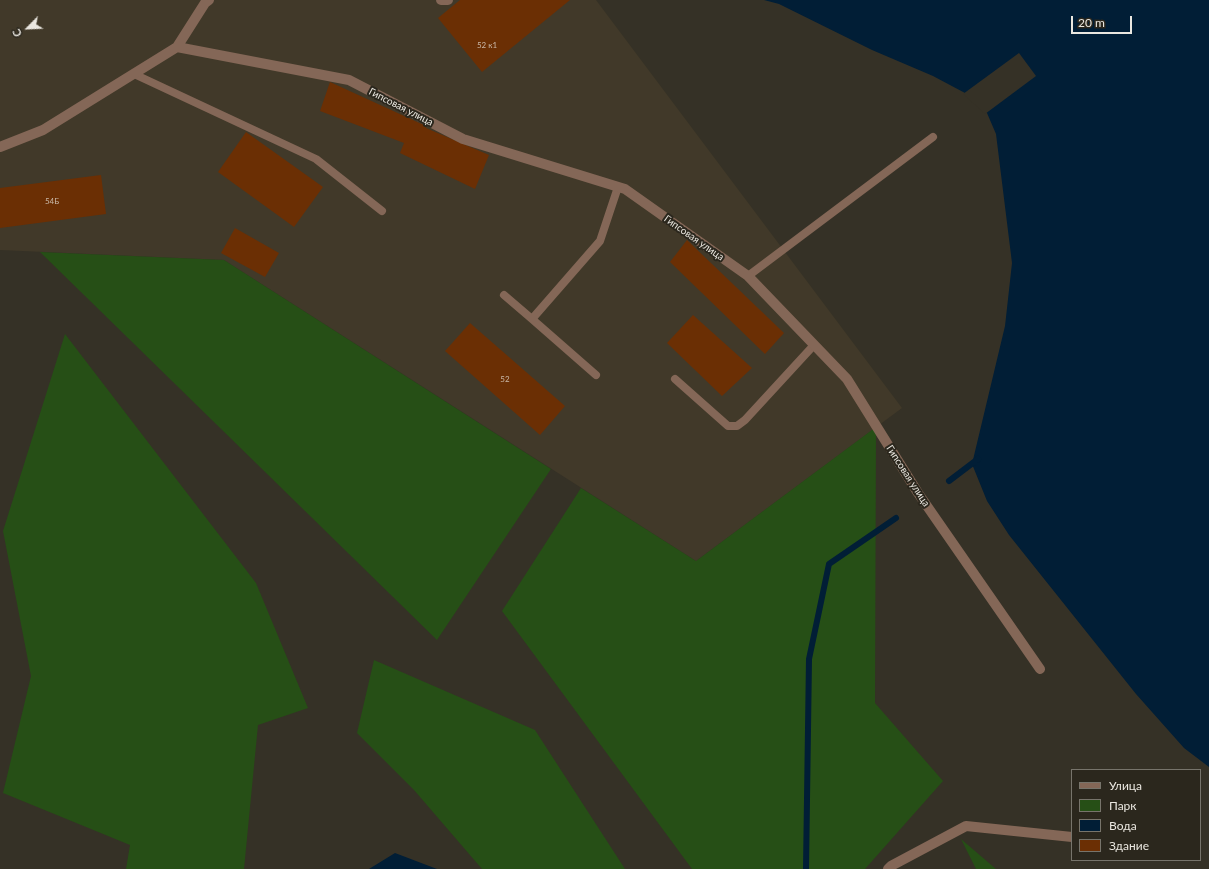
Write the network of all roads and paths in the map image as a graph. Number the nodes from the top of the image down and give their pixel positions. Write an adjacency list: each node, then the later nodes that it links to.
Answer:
1 (209, 0): 4 (street)
2 (441, 0): 3 (street)
3 (448, 0)
4 (177, 47): 5 (street); 8 (street, Гипсовая улица)
5 (134, 74): 7 (street); 9 (lane)
6 (933, 137): 10 (lane)
7 (0, 146)
8 (618, 187): 10 (street, Гипсовая улица); 12 (lane)
9 (382, 212)
10 (748, 276): 13 (street, Гипсовая улица)
11 (504, 295): 12 (lane)
12 (532, 319): 14 (lane)
13 (814, 345): 15 (lane); 16 (street, Гипсовая улица)
14 (596, 375)
15 (675, 379)
16 (1040, 668)
17 (1071, 837): 18 (street)
18 (888, 869)

